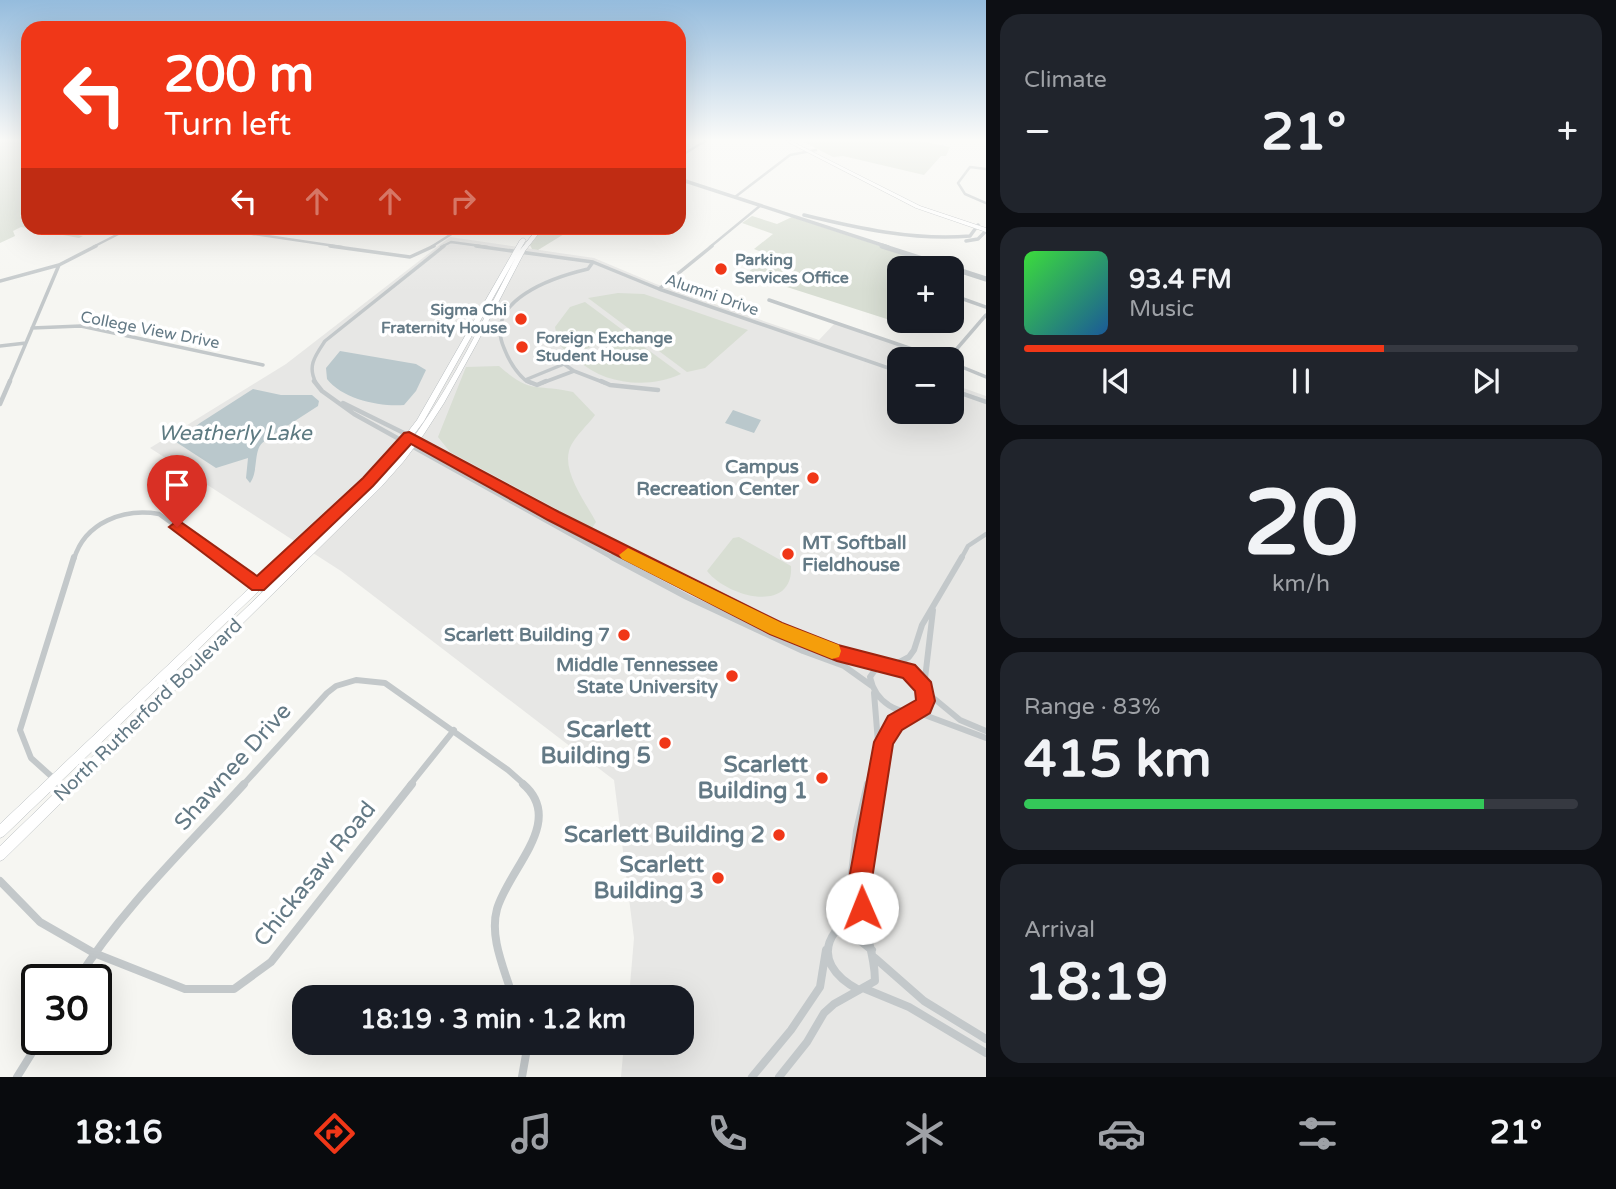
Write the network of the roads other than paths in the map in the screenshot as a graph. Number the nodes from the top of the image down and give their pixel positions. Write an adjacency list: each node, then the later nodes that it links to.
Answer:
1 (717, 191): 6 (street)
2 (742, 191): 6 (street)
3 (887, 191): 12 (main road)
4 (896, 191): 12 (main road)
5 (963, 191): 7 (street)
6 (735, 197): 8 (street)
7 (986, 203)
8 (764, 206): 9 (street); 10 (street); 26 (street)
9 (791, 216): 10 (street); 11 (street)
10 (813, 219): 11 (street); 12 (street); 13 (street)
11 (827, 227): 20 (street)
12 (977, 227): 13 (main road)
13 (986, 230)
14 (117, 235): 22 (street)
15 (257, 235): 16 (street)
16 (450, 235)
17 (528, 235): 19 (main road, North Rutherford Boulevard)
18 (533, 235): 19 (main road, North Rutherford Boulevard)
19 (518, 250): 21 (street, Alumni Drive); 46 (main road, North Rutherford Boulevard); 46 (street)
20 (915, 256)
21 (593, 262): 26 (street, Alumni Drive); 41 (street)
22 (59, 265): 25 (street); 31 (street)
23 (964, 272): 24 (street)
24 (986, 279)
25 (0, 281)
26 (659, 289): 37 (street, Alumni Drive)
27 (964, 299): 29 (street)
28 (769, 300): 34 (street)
29 (986, 307)
30 (986, 315): 35 (street)
31 (32, 328): 32 (street); 36 (street, College View Drive)
32 (26, 343): 33 (street); 45 (street)
33 (0, 346)
34 (906, 347)
35 (958, 347)
36 (263, 366)
37 (887, 368)
38 (964, 368): 40 (street)
39 (574, 371): 41 (street); 41 (street); 42 (street)
40 (986, 377)
41 (525, 380)
42 (658, 390)
43 (964, 394): 44 (street)
44 (986, 402)
45 (0, 404)
46 (411, 442): 48 (main road, North Rutherford Boulevard); 49 (main road, North Rutherford Boulevard); 51 (street); 52 (street)
47 (986, 534): 50 (street)
48 (258, 586): 49 (street); 58 (main road, North Rutherford Boulevard); 58 (street)
49 (268, 593): 59 (main road, North Rutherford Boulevard)
50 (933, 607): 51 (street); 53 (street)
51 (890, 665): 52 (street); 53 (street)
52 (872, 688): 54 (street); 63 (street)
53 (924, 689): 54 (street); 56 (street)
54 (912, 712): 57 (street); 66 (street)
55 (454, 730): 65 (street, Chickasaw Road); 65 (street, Shawnee Drive); 68 (street, Shawnee Drive)
56 (986, 731)
57 (986, 738)
58 (55, 780): 59 (street); 60 (main road, North Rutherford Boulevard)
59 (66, 790): 61 (main road, North Rutherford Boulevard)
60 (0, 832)
61 (0, 855)
62 (0, 881): 65 (street, Chickasaw Road)
63 (835, 932): 64 (street); 66 (street)
64 (827, 950): 69 (street); 76 (street)
65 (94, 953): 67 (street, Shawnee Drive)
66 (874, 955): 69 (street); 70 (street)
67 (87, 964)
68 (509, 985)
69 (861, 989): 71 (street); 77 (street)
70 (986, 1039)
71 (986, 1053)
72 (31, 1055): 74 (street)
73 (525, 1055): 75 (street)
74 (17, 1077)
75 (522, 1077)
76 (752, 1077)
77 (779, 1077)

